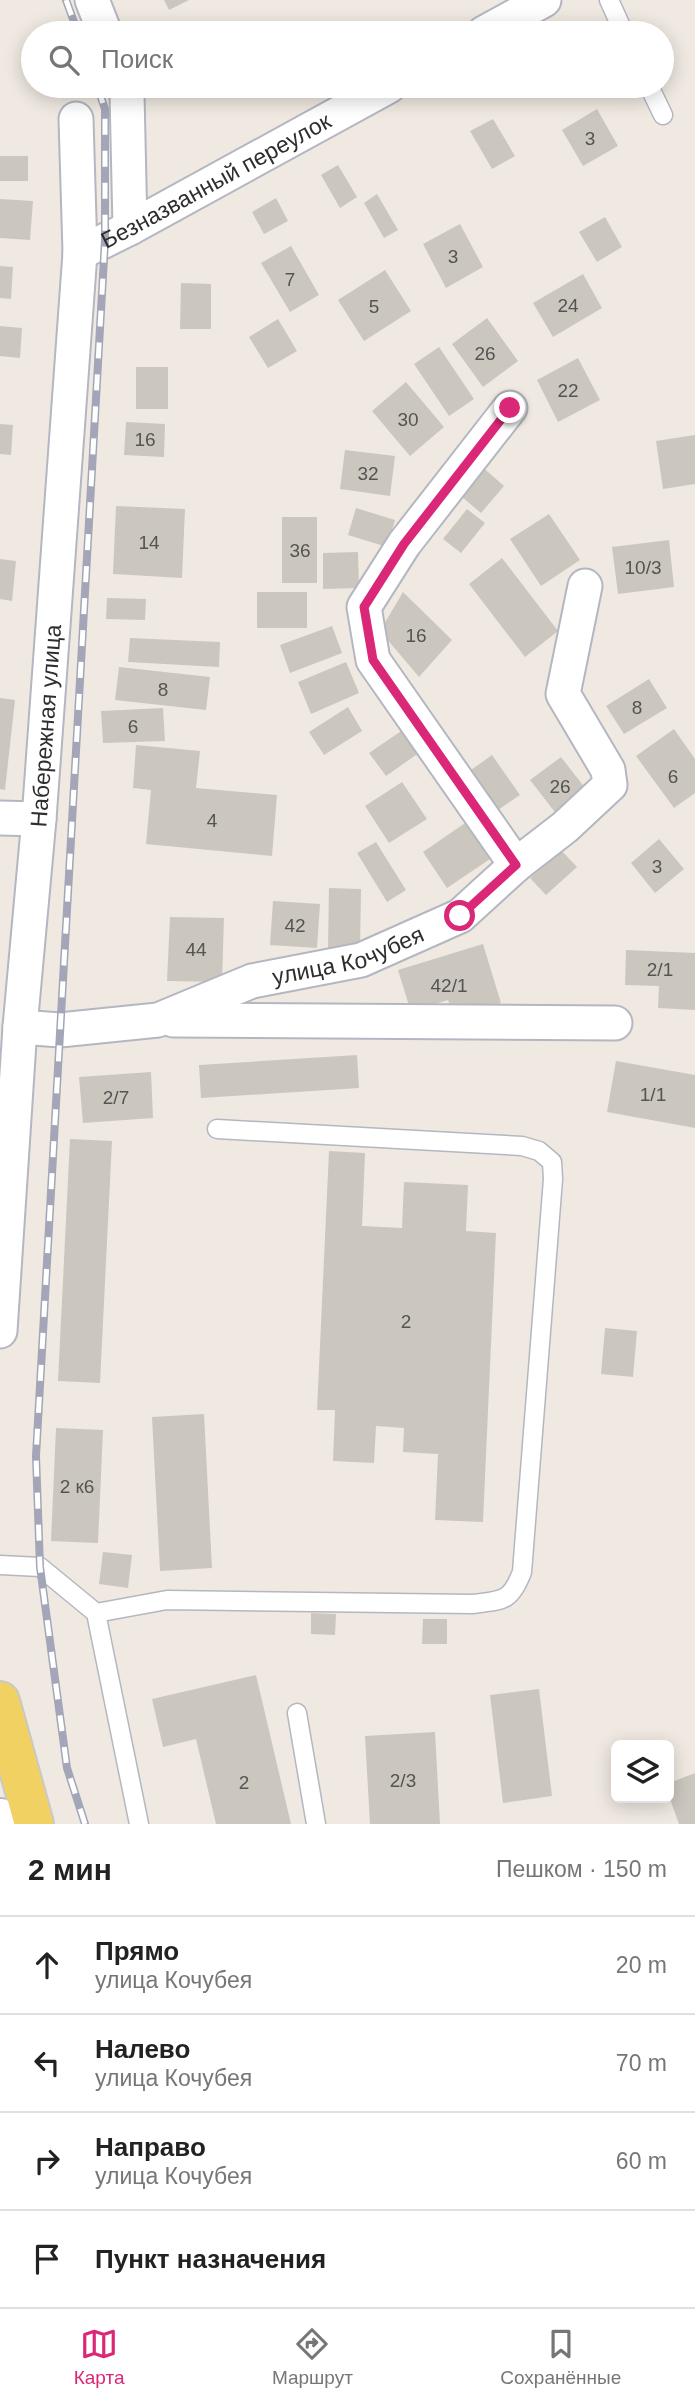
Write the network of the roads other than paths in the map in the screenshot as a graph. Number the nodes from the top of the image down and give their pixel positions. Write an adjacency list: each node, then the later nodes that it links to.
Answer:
1 (92, 0): 4 (street)
2 (544, 0): 5 (street)
3 (609, 0): 6 (lane)
4 (100, 21)
5 (506, 21)
6 (619, 21)
7 (127, 98): 12 (street)
8 (367, 98): 12 (street, Безназванный переулок)
9 (655, 98): 10 (lane)
10 (663, 115)
11 (76, 119): 13 (street, Набережная улица)
12 (130, 228): 13 (street, Безназванный переулок)
13 (80, 253): 17 (street, Набережная улица)
14 (510, 408): 18 (street)
15 (585, 586): 18 (street, улица Кочубея)
16 (0, 818): 17 (street)
17 (39, 819): 21 (street, Набережная улица)
18 (516, 865): 19 (street, улица Кочубея)
19 (158, 1020): 20 (street, улица Кочубея); 21 (street, улица Кочубея)
20 (615, 1023)
21 (20, 1027): 23 (street, Набережная улица)
22 (217, 1129): 25 (lane)
23 (0, 1331)
24 (0, 1565): 25 (lane)
25 (96, 1613): 31 (lane)
26 (0, 1701): 30 (main road)
27 (297, 1713): 32 (lane)
28 (0, 1818): 29 (main road)
29 (2, 1824)
30 (34, 1824)
31 (139, 1824)
32 (316, 1824)

